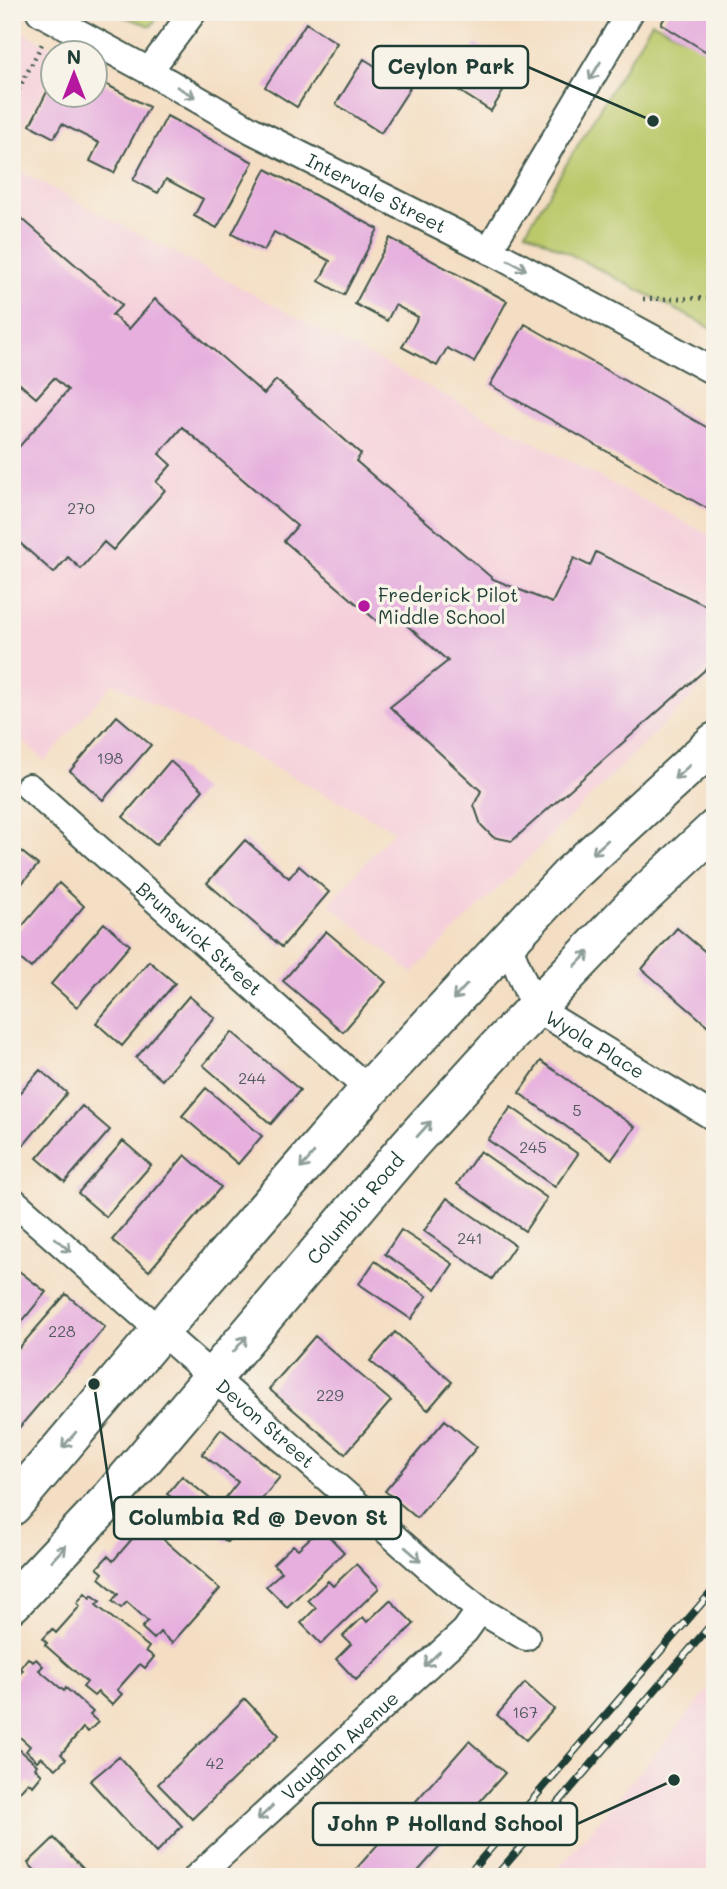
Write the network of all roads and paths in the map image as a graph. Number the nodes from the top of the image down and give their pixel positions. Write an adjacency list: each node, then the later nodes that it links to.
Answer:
1 (40, 12): 5 (street, Intervale Street)
2 (193, 12): 5 (street)
3 (630, 12): 7 (street, one-way to 7)
4 (38, 52): 6 (path)
5 (149, 71): 7 (street, Intervale Street, one-way to 7)
6 (12, 102)
7 (489, 250): 10 (street, Intervale Street, one-way to 10)
8 (632, 293): 9 (path)
9 (715, 298)
10 (715, 372)
11 (715, 742): 14 (main road, one-way to 14)
12 (29, 787): 16 (street, Brunswick Street)
13 (715, 829): 15 (main road, Columbia Road, one-way to 13)
14 (507, 942): 15 (street, Wyola Place); 16 (main road, one-way to 16)
15 (534, 1007): 17 (street, Wyola Place); 20 (main road, Columbia Road, one-way to 15)
16 (369, 1090): 19 (main road, one-way to 19)
17 (715, 1118)
18 (12, 1200): 19 (street, Devon Street, one-way to 19)
19 (160, 1331): 20 (street, Devon Street); 21 (main road, one-way to 21)
20 (212, 1377): 22 (main road, Columbia Road, one-way to 20); 23 (street, Devon Street, one-way to 23)
21 (12, 1506)
22 (12, 1603)
23 (480, 1611): 24 (street, Devon Street); 25 (street, Vaughan Avenue, one-way to 25)
24 (526, 1637)
25 (197, 1877)

